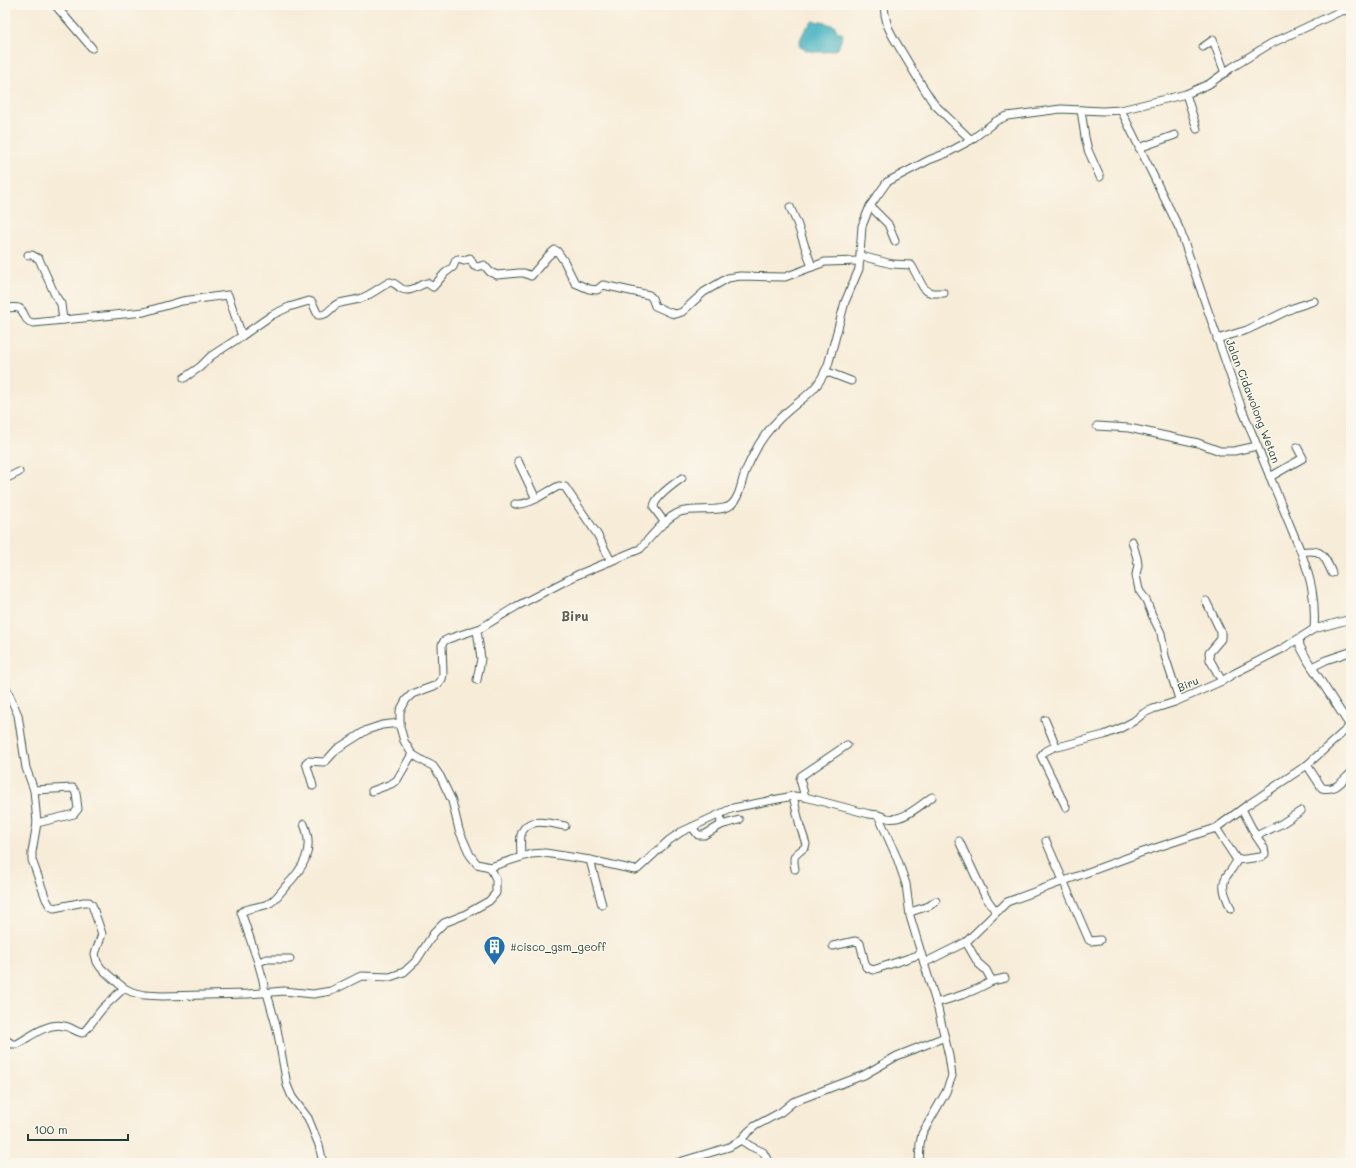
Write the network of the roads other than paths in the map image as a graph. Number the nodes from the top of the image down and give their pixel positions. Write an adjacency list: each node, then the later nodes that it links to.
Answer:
1 (55, 5): 5 (street)
2 (884, 5): 12 (street)
3 (1351, 10): 6 (street)
4 (1203, 47): 6 (street)
5 (92, 48)
6 (1225, 73): 7 (street)
7 (1186, 94): 9 (street); 10 (street)
8 (1080, 110): 9 (street); 12 (street); 14 (street)
9 (1121, 110): 13 (street)
10 (1197, 129)
11 (1175, 135): 13 (street)
12 (971, 140): 15 (street)
13 (1139, 148): 26 (street, Jalan Cidawolong Wetan)
14 (1100, 177)
15 (870, 206): 17 (street); 19 (street)
16 (790, 207): 20 (street)
17 (895, 241)
18 (28, 255): 24 (street)
19 (860, 258): 20 (street); 21 (street); 27 (street)
20 (812, 267): 25 (street)
21 (944, 293)
22 (1314, 301): 26 (street)
23 (5, 308): 24 (street)
24 (63, 320): 25 (street)
25 (242, 336): 28 (street)
26 (1217, 339): 31 (street, Jalan Cidawolong Wetan)
27 (825, 371): 29 (street); 40 (street)
28 (184, 378)
29 (851, 381)
30 (1097, 426): 31 (street)
31 (1257, 446): 35 (street, Jalan Cidawolong Wetan)
32 (1298, 447): 35 (street)
33 (518, 462): 38 (street)
34 (19, 472): 37 (street)
35 (1270, 477): 42 (street, Jalan Cidawolong Wetan)
36 (682, 478): 40 (street)
37 (5, 479)
38 (536, 499): 39 (street); 43 (street)
39 (515, 504)
40 (665, 523): 43 (street)
41 (1132, 541): 55 (street)
42 (1301, 552): 44 (street); 47 (street, Jalan Cidawolong Wetan)
43 (611, 562): 48 (street)
44 (1332, 573)
45 (1206, 601): 53 (street)
46 (1351, 618): 47 (street, Biru)
47 (1314, 628): 49 (street, Biru)
48 (477, 630): 52 (street); 57 (street)
49 (1299, 639): 51 (street); 53 (street, Biru)
50 (1350, 652): 51 (street)
51 (1312, 667): 61 (street)
52 (477, 680)
53 (1222, 681): 55 (street, Biru)
54 (5, 685): 64 (street)
55 (1179, 699): 59 (street, Biru)
56 (1045, 720): 59 (street)
57 (400, 723): 60 (street); 63 (street)
58 (847, 745): 67 (street)
59 (1056, 746): 69 (street)
60 (412, 754): 65 (street); 87 (street)
61 (1307, 765): 62 (street); 70 (street)
62 (1351, 773)
63 (313, 786)
64 (34, 790): 75 (street); 75 (street)
65 (372, 791)
66 (793, 796): 67 (street); 72 (street); 88 (street)
67 (804, 797): 73 (street)
68 (932, 797): 73 (street)
69 (1066, 807)
70 (1242, 809): 80 (street); 81 (street)
71 (1301, 811): 81 (street)
72 (720, 814): 77 (street); 79 (street)
73 (878, 815): 94 (street)
74 (739, 820): 77 (street)
75 (37, 823): 104 (street)
76 (304, 824): 100 (street)
77 (721, 825): 79 (street)
78 (565, 826): 84 (street)
79 (692, 827): 85 (street)
80 (1216, 828): 86 (street); 89 (street)
81 (1256, 836): 86 (street)
82 (959, 841): 93 (street)
83 (1046, 841): 89 (street)
84 (521, 858): 85 (street); 87 (street)
85 (590, 860): 91 (street)
86 (1237, 860): 92 (street)
87 (490, 867): 105 (street)
88 (795, 869)
89 (1064, 881): 93 (street); 95 (street)
90 (936, 901): 94 (street)
91 (602, 905)
92 (1231, 909)
93 (999, 910): 96 (street)
94 (910, 912): 98 (street)
95 (1100, 940)
96 (966, 942): 101 (street); 103 (street)
97 (833, 946): 98 (street)
98 (921, 954): 101 (street)
99 (290, 959): 100 (street)
100 (258, 962): 105 (street)
101 (924, 964): 106 (street)
102 (1005, 978): 103 (street)
103 (992, 981): 106 (street)
104 (124, 988): 105 (street); 108 (street)
105 (266, 993): 110 (street)
106 (936, 1003): 107 (street)
107 (945, 1038): 109 (street); 113 (street)
108 (5, 1039)
109 (741, 1140): 111 (street); 112 (street)
110 (323, 1163)
111 (676, 1163)
112 (769, 1163)
113 (919, 1163)

